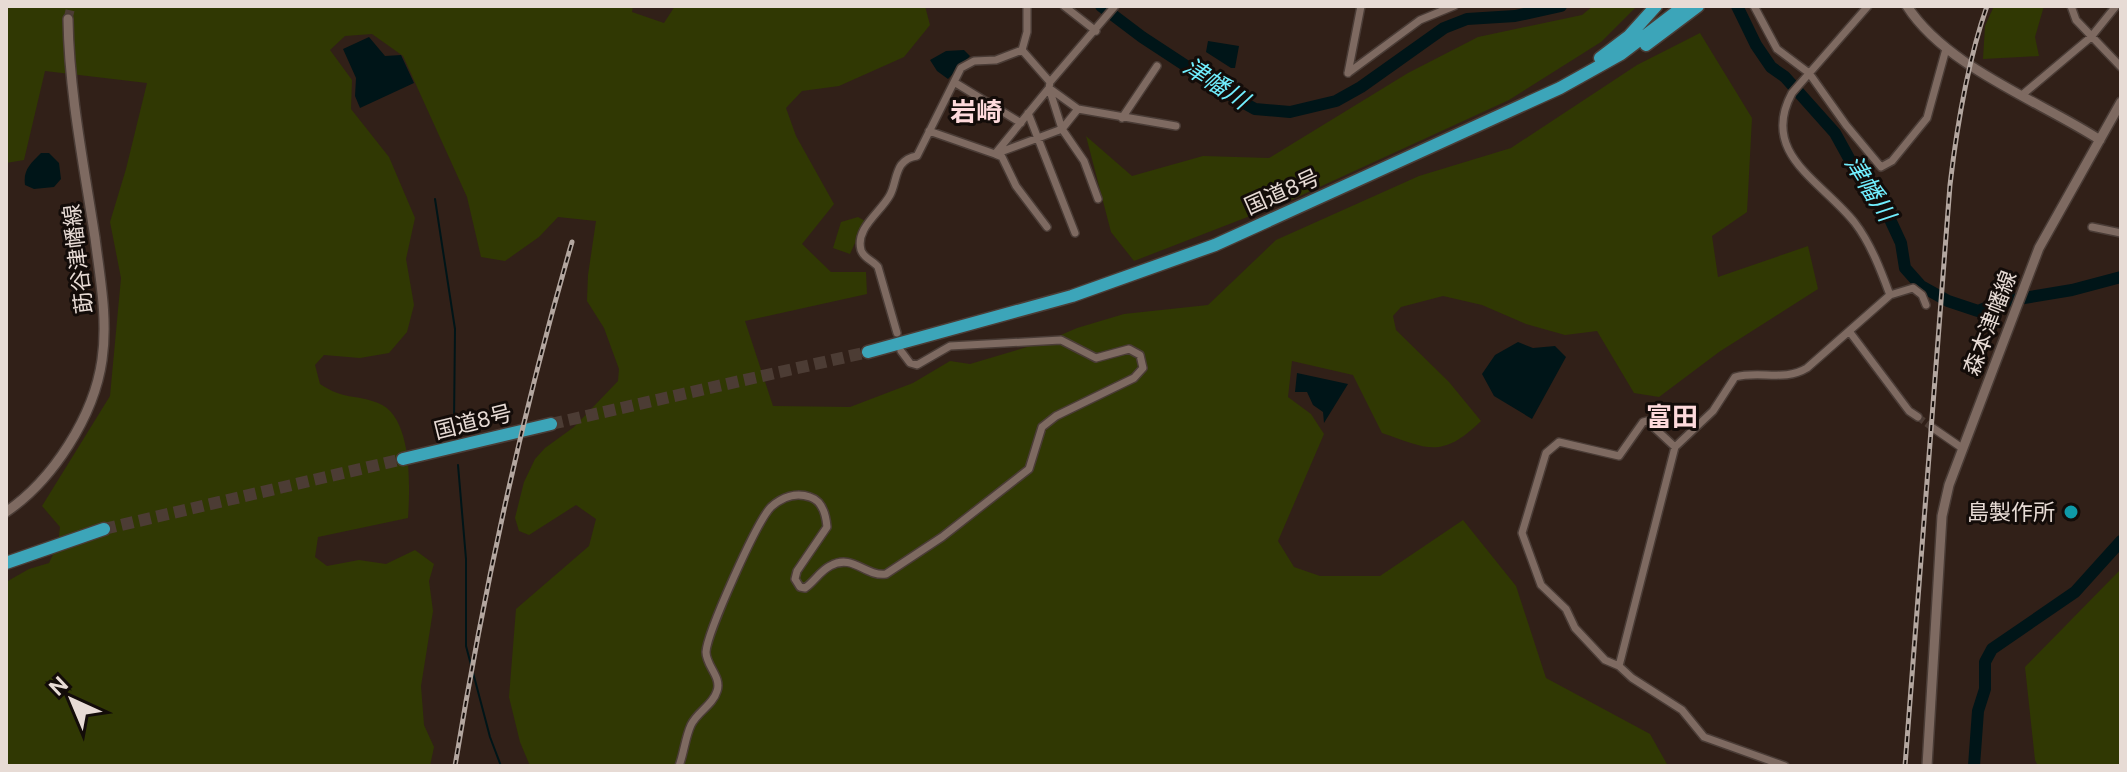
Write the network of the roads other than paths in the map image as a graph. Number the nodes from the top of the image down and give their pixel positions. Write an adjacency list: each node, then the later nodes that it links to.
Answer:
1 (1027, 6): 18 (street)
2 (1064, 6): 15 (street)
3 (1115, 6): 15 (street)
4 (1361, 6): 5 (street)
5 (1454, 6)
6 (1656, 6): 27 (highway)
7 (1684, 6): 19 (highway, 国道8号)
8 (1698, 6): 19 (highway)
9 (1754, 6): 22 (street)
10 (1868, 6): 22 (street)
11 (1907, 6): 17 (main road)
12 (2071, 6): 16 (street)
13 (2116, 6): 16 (street)
14 (68, 19): 55 (main road, 莇谷津幡線)
15 (1098, 29): 24 (street)
16 (2091, 37): 21 (street); 25 (street)
17 (1946, 49): 22 (street); 25 (main road)
18 (1022, 50): 23 (street); 24 (street)
19 (1606, 62): 27 (highway, 国道8号)
20 (1157, 66): 30 (street)
21 (2121, 67)
22 (1809, 73): 43 (street)
23 (954, 82): 31 (street); 34 (street)
24 (1049, 85): 28 (street); 29 (street); 33 (street)
25 (2022, 95): 36 (main road)
26 (2120, 104): 36 (main road, 森本津幡線)
27 (1522, 105): 48 (highway, 国道8号)
28 (1078, 109): 30 (street); 33 (street)
29 (1028, 113): 31 (street); 35 (street)
30 (1122, 118): 32 (street)
31 (1021, 123): 37 (street)
32 (1176, 126)
33 (1062, 129): 35 (street); 38 (street)
34 (929, 131): 37 (street); 46 (street)
35 (1039, 138): 37 (street); 41 (street)
36 (2100, 140): 53 (main road, 森本津幡線)
37 (995, 154): 39 (street)
38 (1098, 199)
39 (1047, 227)
40 (2092, 227): 42 (street)
41 (1075, 233)
42 (2121, 233)
43 (1890, 295): 44 (street); 45 (street)
44 (1926, 305)
45 (1849, 331): 49 (street); 52 (street)
46 (897, 333)
47 (901, 351): 59 (street)
48 (868, 352)
49 (1918, 417)
50 (551, 424): 54 (highway, 国道8号)
51 (1933, 428): 53 (street)
52 (1675, 447): 58 (street); 58 (street)
53 (1962, 448): 61 (main road, 森本津幡線)
54 (403, 459)
55 (6, 512)
56 (104, 529): 57 (highway)
57 (6, 565)
58 (1619, 666): 60 (street)
59 (679, 766)
60 (1785, 766)
61 (1927, 766)

